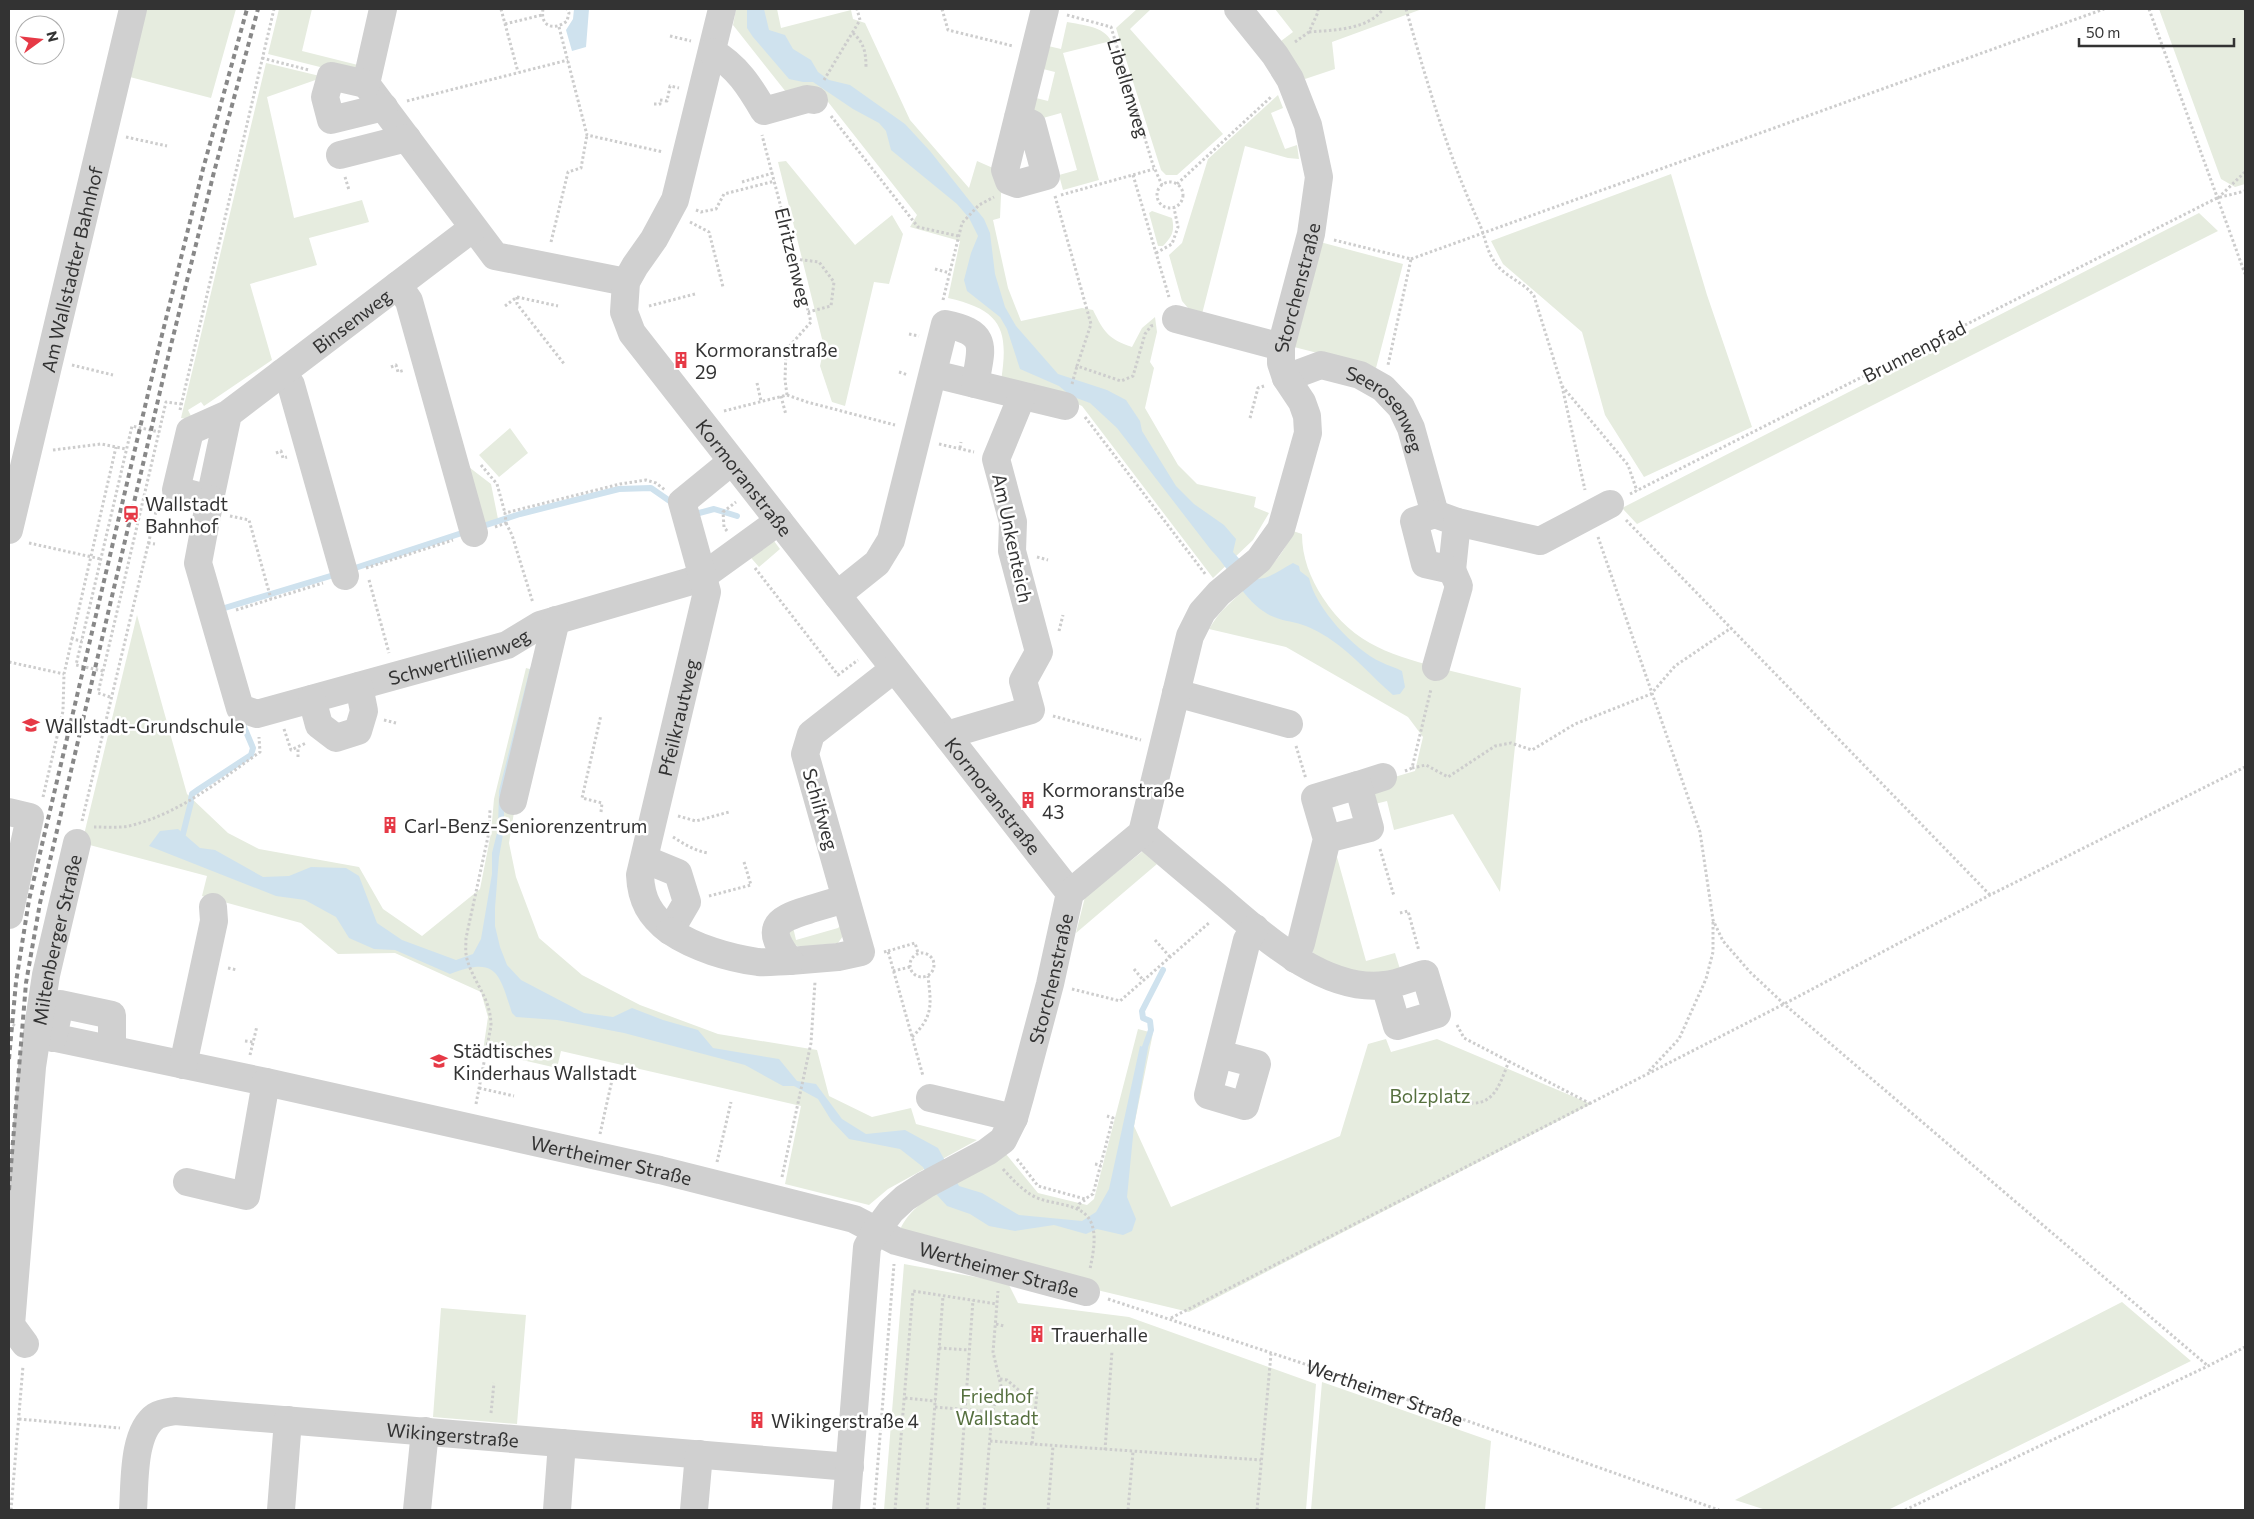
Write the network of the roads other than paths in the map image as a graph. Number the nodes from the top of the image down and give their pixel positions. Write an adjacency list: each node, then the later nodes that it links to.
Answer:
1 (133, 9): 28 (street, Am Wallstadter Bahnhof)
2 (384, 9): 7 (street)
3 (722, 9): 6 (street, Kormoranstraße)
4 (1044, 9): 10 (street)
5 (1238, 9): 17 (street, Storchenstraße)
6 (712, 52): 8 (street); 14 (street, Kormoranstraße)
7 (366, 84): 9 (street); 9 (street)
8 (814, 100)
9 (384, 107): 11 (street)
10 (1018, 117): 10 (street)
11 (407, 138): 12 (street); 13 (street)
12 (340, 155)
13 (473, 228): 14 (street); 15 (street, Binsenweg)
14 (626, 282): 24 (street, Kormoranstraße)
15 (398, 285): 18 (street, Binsenweg); 29 (street)
16 (1176, 319): 17 (street)
17 (1281, 347): 20 (street, Storchenstraße)
18 (282, 373): 31 (street); 40 (street, Binsenweg)
19 (934, 374): 21 (street); 21 (street); 33 (street)
20 (1286, 378): 26 (street, Seerosenweg); 38 (street, Storchenstraße)
21 (975, 384): 22 (street)
22 (1022, 396): 23 (street); 42 (street, Am Unkenteich)
23 (1065, 406)
24 (731, 462): 27 (street, Kormoranstraße); 32 (street)
25 (1600, 509): 26 (street)
26 (1446, 518): 30 (street, Seerosenweg); 30 (street)
27 (779, 521): 32 (street, Schwertlilienweg); 33 (street, Kormoranstraße)
28 (14, 523)
29 (474, 534)
30 (1452, 570): 35 (street, Seerosenweg)
31 (355, 572)
32 (703, 576): 34 (street, Schwertlilienweg); 50 (street, Pfeilkrautweg)
33 (837, 595): 36 (street, Kormoranstraße)
34 (548, 623): 37 (street, Schwertlilienweg); 45 (street, Schwertlilienweg)
35 (1436, 667)
36 (894, 669): 42 (street, Kormoranstraße); 52 (street, Schilfweg)
37 (358, 686): 39 (street, Schwertlilienweg); 39 (street)
38 (1176, 693): 41 (street); 47 (street, Storchenstraße)
39 (312, 699): 40 (street, Schwertlilienweg)
40 (267, 711)
41 (1290, 724)
42 (948, 737): 51 (street, Kormoranstraße)
43 (1383, 777): 44 (street)
44 (1358, 785): 49 (street); 49 (street)
45 (513, 801)
46 (19, 814): 54 (street)
47 (1142, 833): 51 (street, Storchenstraße); 55 (street)
48 (79, 834): 60 (street, Miltenberger Straße)
49 (1328, 839): 57 (street)
50 (644, 859): 56 (street, Pfeilkrautweg); 56 (street)
51 (1070, 893): 65 (street, Storchenstraße)
52 (846, 898): 58 (street, Schilfweg); 58 (street)
53 (213, 907): 62 (street)
54 (9, 915)
55 (1255, 928): 57 (street); 61 (street)
56 (670, 931): 58 (street, Pfeilkrautweg)
57 (1296, 959): 59 (street)
58 (803, 960)
59 (1385, 986): 59 (street)
60 (45, 1036): 62 (street, Wertheimer Straße); 69 (street, Wertheimer Straße)
61 (1219, 1054)
62 (183, 1065): 63 (street, Wertheimer Straße)
63 (256, 1080): 66 (street); 67 (street, Wertheimer Straße)
64 (930, 1098): 65 (street)
65 (1001, 1137): 67 (street)
66 (187, 1182)
67 (886, 1236): 68 (street, Wertheimer Straße); 74 (street)
68 (1086, 1292)
69 (25, 1344)
70 (288, 1420): 71 (street, Wikingerstraße); 75 (street, Wikingerstraße); 76 (street)
71 (425, 1431): 72 (street, Wikingerstraße); 77 (street)
72 (562, 1443): 73 (street, Wikingerstraße); 78 (street)
73 (699, 1454): 74 (street, Wikingerstraße); 79 (street)
74 (850, 1467): 80 (street)
75 (133, 1510)
76 (282, 1510)
77 (418, 1510)
78 (557, 1510)
79 (694, 1510)
80 (846, 1510)

